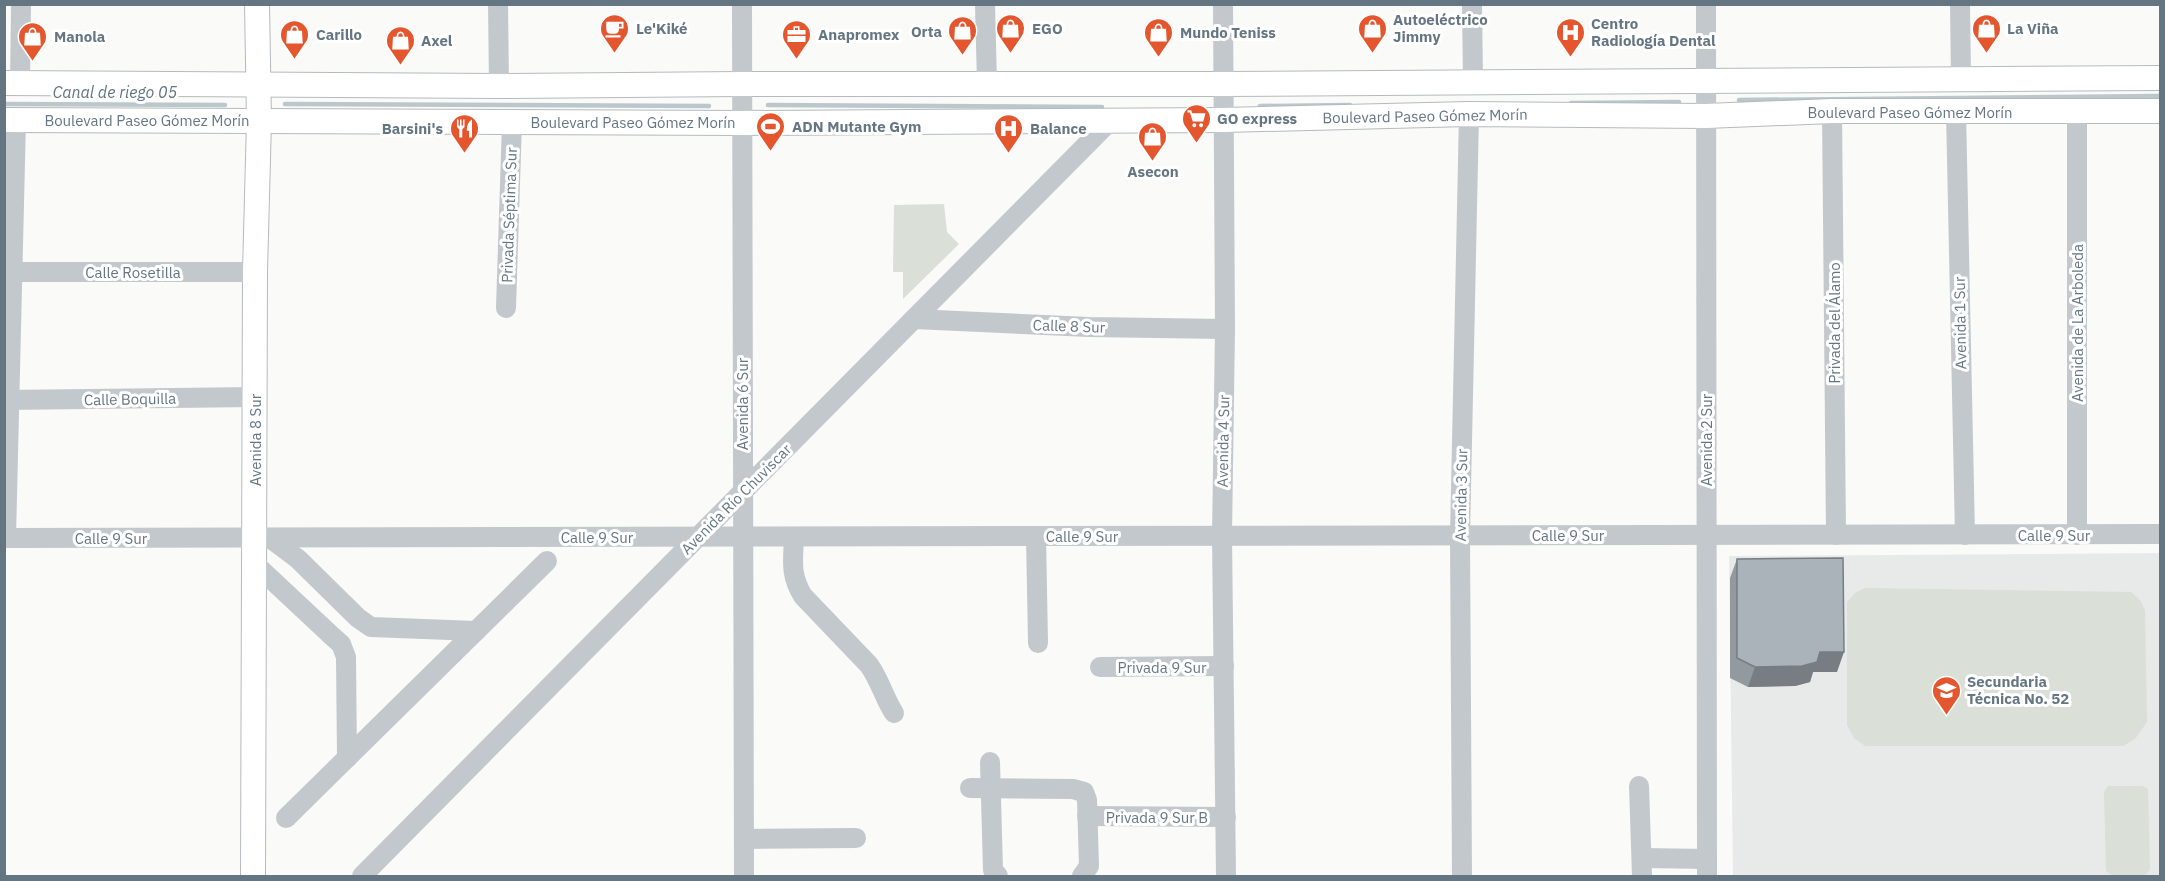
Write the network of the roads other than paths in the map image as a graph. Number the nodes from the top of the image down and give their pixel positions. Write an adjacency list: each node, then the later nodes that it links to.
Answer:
1 (21, 4): 13 (street)
2 (257, 4): 19 (main road, Avenida 8 Sur)
3 (498, 4): 20 (street)
4 (742, 4): 15 (street, Avenida 6 Sur)
5 (985, 4): 16 (street)
6 (1223, 4): 18 (street, Avenida 4 Sur)
7 (1472, 4): 14 (street)
8 (1706, 4): 12 (street, Avenida 2 Sur)
9 (1960, 4): 11 (street)
10 (2160, 78): 11 (main road)
11 (1961, 79): 12 (main road)
12 (1706, 81): 14 (main road); 26 (street, Avenida 2 Sur)
13 (12, 83): 19 (main road)
14 (1473, 83): 18 (main road)
15 (741, 84): 16 (main road); 20 (main road); 32 (street, Avenida 6 Sur)
16 (987, 84): 17 (main road)
17 (1168, 84): 18 (main road); 30 (main road)
18 (1224, 84): 28 (street, Avenida 4 Sur)
19 (259, 86): 20 (main road); 29 (main road, Avenida 8 Sur)
20 (499, 86)
21 (1832, 111): 22 (main road, Boulevard Paseo Gómez Morín); 26 (main road, Boulevard Paseo Gómez Morín); 43 (street, Privada del Álamo)
22 (1956, 111): 23 (main road, Boulevard Paseo Gómez Morín); 44 (street, Avenida 1 Sur)
23 (2077, 111): 24 (main road, Boulevard Paseo Gómez Morín); 45 (street, Avenida de La Arboleda)
24 (2160, 111)
25 (1469, 114): 26 (main road, Boulevard Paseo Gómez Morín); 28 (main road, Boulevard Paseo Gómez Morín); 48 (street, Avenida 3 Sur)
26 (1706, 116): 42 (street, Avenida 2 Sur)
27 (10, 120): 29 (main road, Boulevard Paseo Gómez Morín); 33 (street)
28 (1224, 120): 30 (main road, Boulevard Paseo Gómez Morín); 37 (street, Avenida 4 Sur)
29 (259, 121): 31 (main road, Boulevard Paseo Gómez Morín); 34 (main road, Avenida 8 Sur)
30 (1110, 121): 32 (main road, Boulevard Paseo Gómez Morín); 36 (street, Avenida Río Chuviscar)
31 (512, 122): 32 (main road, Boulevard Paseo Gómez Morín); 35 (street, Privada Séptima Sur)
32 (742, 123): 40 (street, Avenida 6 Sur)
33 (12, 272): 34 (street, Calle Rosetilla); 39 (street)
34 (255, 272): 38 (main road, Avenida 8 Sur)
35 (506, 308)
36 (914, 319): 37 (street, Calle 8 Sur); 40 (street, Avenida Río Chuviscar)
37 (1225, 329): 47 (street, Avenida 4 Sur)
38 (255, 397): 39 (street, Calle Boquilla); 53 (main road, Avenida 8 Sur)
39 (7, 400): 52 (street)
40 (743, 492): 49 (street, Avenida Río Chuviscar); 50 (street, Avenida 6 Sur)
41 (2160, 534): 45 (street, Calle 9 Sur)
42 (1707, 535): 43 (street, Calle 9 Sur); 48 (street, Calle 9 Sur); 72 (street, Avenida 2 Sur)
43 (1836, 535): 44 (street, Calle 9 Sur)
44 (1965, 535): 45 (street, Calle 9 Sur)
45 (2077, 535)
46 (1036, 536): 47 (street, Calle 9 Sur); 51 (street, Calle 9 Sur); 57 (street)
47 (1222, 536): 48 (street, Calle 9 Sur); 58 (street, Avenida 4 Sur)
48 (1460, 536): 79 (street, Avenida 3 Sur)
49 (699, 537): 50 (street, Calle 9 Sur); 53 (street, Calle 9 Sur); 75 (street, Avenida Río Chuviscar)
50 (743, 537): 51 (street, Calle 9 Sur); 70 (street, Avenida 6 Sur)
51 (794, 537): 60 (street)
52 (5, 538): 53 (street, Calle 9 Sur)
53 (262, 538): 55 (main road, Avenida 8 Sur); 56 (street)
54 (547, 561): 56 (street)
55 (255, 564): 61 (street); 74 (main road, Avenida 8 Sur)
56 (476, 632): 61 (street)
57 (1038, 643)
58 (1224, 666): 59 (street, Privada 9 Sur); 67 (street, Avenida 4 Sur)
59 (1100, 667)
60 (894, 713)
61 (347, 758): 68 (street)
62 (990, 762): 65 (street)
63 (1639, 786): 71 (street)
64 (970, 788): 65 (street)
65 (990, 788): 66 (street); 73 (street)
66 (1087, 816): 67 (street, Privada 9 Sur B); 77 (street)
67 (1226, 817): 78 (street, Avenida 4 Sur)
68 (286, 818)
69 (856, 838): 70 (street)
70 (744, 839): 76 (street, Avenida 6 Sur)
71 (1642, 867): 72 (street)
72 (1707, 868)
73 (997, 875)
74 (253, 876)
75 (362, 876)
76 (744, 876)
77 (1082, 876)
78 (1226, 876)
79 (1462, 876)

